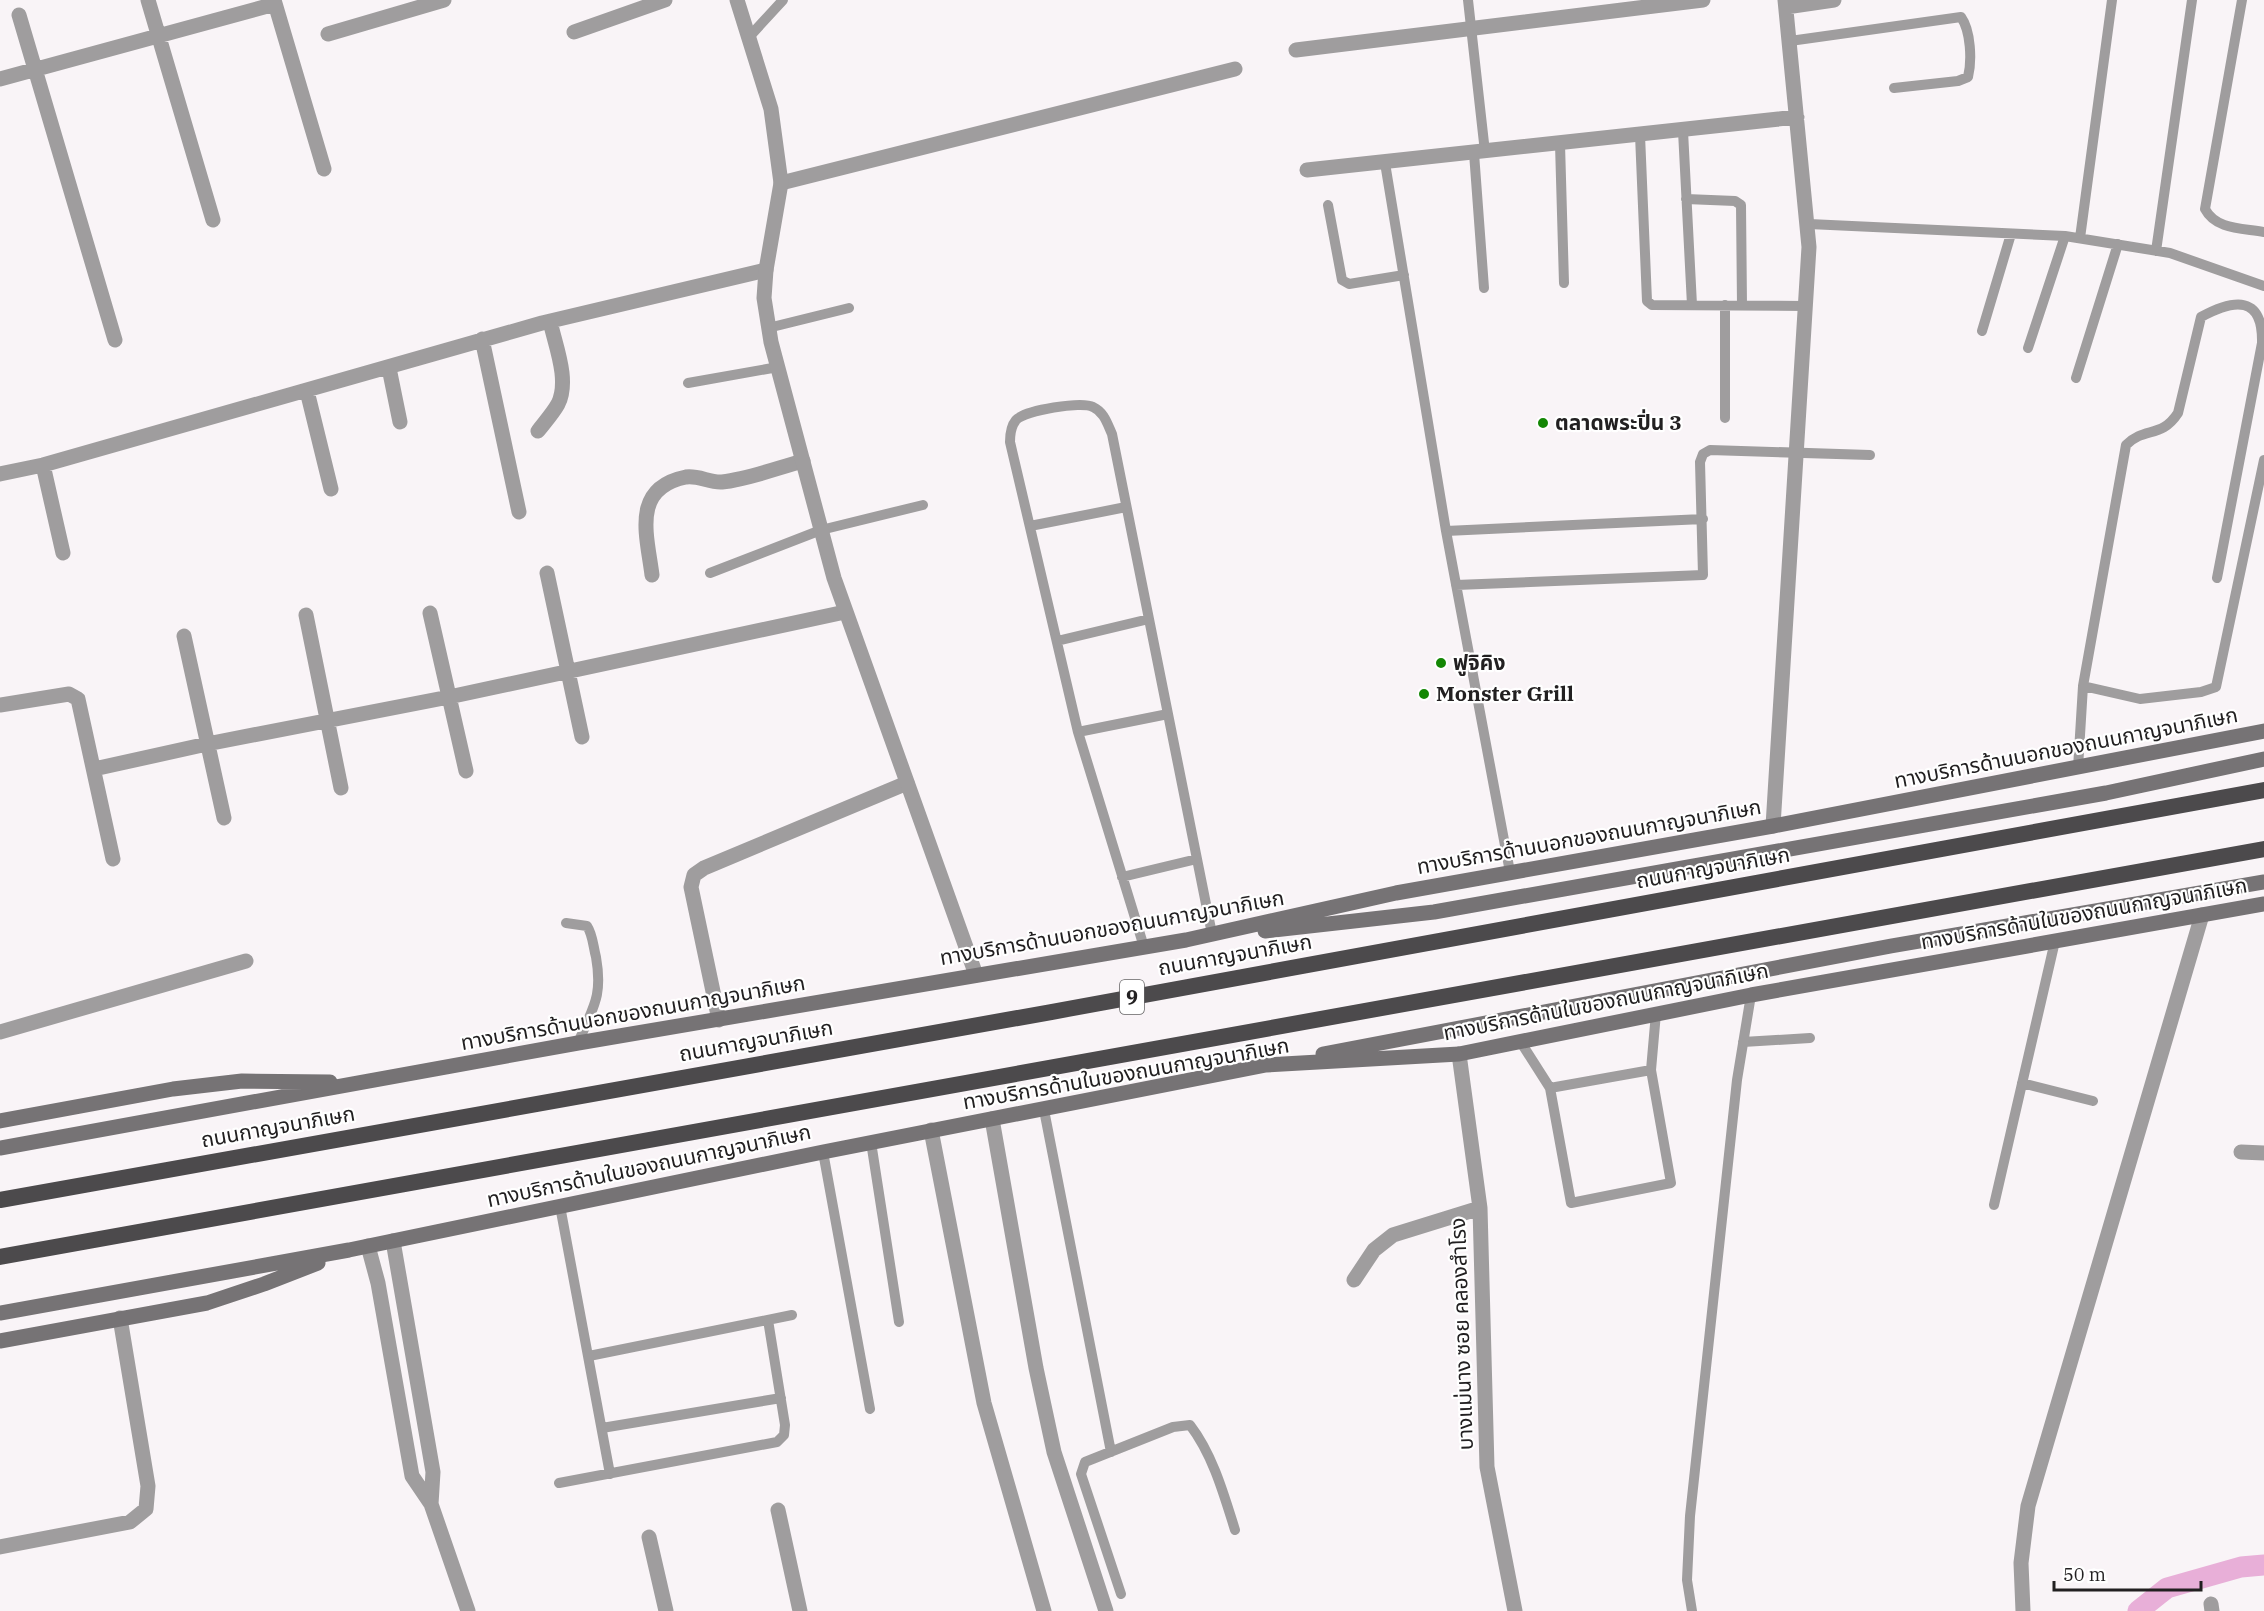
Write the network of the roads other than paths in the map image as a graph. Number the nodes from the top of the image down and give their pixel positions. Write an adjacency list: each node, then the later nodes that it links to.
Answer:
1 (148, 0): 19 (street)
2 (444, 0): 17 (street)
3 (665, 0): 16 (street)
4 (738, 0): 18 (street)
5 (783, 0): 18 (lane)
6 (1468, 0): 15 (lane)
7 (1703, 0): 15 (street)
8 (1834, 0): 13 (street)
9 (2112, 0): 42 (lane)
10 (2192, 0): 44 (lane)
11 (2242, 0): 39 (lane)
12 (275, 2): 19 (street); 32 (street)
13 (1786, 3): 20 (street)
14 (19, 15): 22 (street)
15 (1471, 27): 21 (street); 30 (lane)
16 (574, 32)
17 (328, 34)
18 (750, 36): 34 (street)
19 (159, 38): 22 (street); 37 (street)
20 (1790, 41): 25 (lane); 26 (street)
21 (1296, 50)
22 (36, 69): 24 (street); 59 (street)
23 (1235, 69): 34 (street)
24 (0, 80)
25 (1894, 88)
26 (1797, 117): 27 (street); 38 (street)
27 (1683, 131): 28 (street); 35 (lane)
28 (1640, 135): 29 (street); 50 (lane)
29 (1560, 144): 30 (street); 47 (lane)
30 (1480, 152): 31 (street); 49 (lane)
31 (1385, 163): 33 (street); 46 (lane)
32 (324, 169)
33 (1307, 170)
34 (781, 183): 45 (street)
35 (1686, 199): 50 (lane); 52 (lane)
36 (1328, 205): 46 (lane)
37 (213, 220)
38 (1809, 224): 40 (lane); 53 (street)
39 (2264, 232)
40 (2011, 234): 41 (lane); 57 (lane)
41 (2065, 236): 42 (lane); 60 (lane)
42 (2080, 238): 43 (lane)
43 (2118, 244): 44 (lane); 63 (lane)
44 (2156, 251): 48 (lane)
45 (765, 270): 55 (street); 56 (street)
46 (1404, 275): 82 (lane)
47 (1564, 283)
48 (2264, 286)
49 (1484, 288)
50 (1692, 305): 51 (lane)
51 (1725, 305): 52 (lane); 66 (lane)
52 (1742, 305): 53 (lane)
53 (1806, 306): 69 (street)
54 (849, 308): 56 (lane)
55 (550, 321): 58 (street); 68 (street)
56 (768, 328): 61 (street)
57 (1982, 331)
58 (482, 339): 62 (street); 78 (street)
59 (115, 340)
60 (2028, 348)
61 (778, 367): 64 (lane); 72 (street)
62 (389, 368): 65 (street); 67 (street)
63 (2076, 378)
64 (688, 383)
65 (307, 391): 73 (street); 75 (street)
66 (1725, 418)
67 (400, 422)
68 (538, 431)
69 (1796, 451): 70 (lane); 79 (lane); 113 (street)
70 (1870, 455)
71 (2264, 460): 96 (lane)
72 (803, 461): 81 (street); 86 (street)
73 (43, 465): 74 (street); 83 (street)
74 (0, 474)
75 (331, 489)
76 (923, 505): 81 (lane)
77 (1126, 507): 80 (lane); 80 (lane); 92 (lane)
78 (519, 512)
79 (1703, 519): 82 (lane); 88 (lane)
80 (1030, 526): 94 (lane)
81 (821, 530): 85 (lane); 89 (street)
82 (1446, 531): 88 (lane)
83 (63, 553)
84 (547, 573): 95 (street)
85 (710, 573)
86 (652, 575)
87 (2217, 578): 96 (lane)
88 (1456, 585): 117 (lane)
89 (845, 612): 95 (street); 109 (street)
90 (430, 613): 97 (street)
91 (306, 615): 100 (street)
92 (1149, 619): 94 (lane); 99 (lane)
93 (184, 636): 104 (street)
94 (1057, 641): 102 (lane)
95 (568, 670): 97 (street); 103 (street)
96 (2083, 686): 106 (lane)
97 (449, 698): 100 (street); 108 (street)
98 (0, 705): 107 (street)
99 (1168, 714): 102 (lane); 116 (lane)
100 (328, 721): 104 (street); 110 (street)
101 (2264, 731): 106 (main road, ทางบริการด้านนอกของถนนกาญจนาภิเษก)
102 (1078, 732): 118 (lane)
103 (582, 737)
104 (207, 744): 107 (street); 112 (street)
105 (2264, 759): 124 (main road)
106 (2078, 768): 113 (main road, ทางบริการด้านนอกของถนนกาญจนาภิเษก)
107 (94, 769): 115 (street)
108 (466, 771)
109 (907, 783): 128 (street); 131 (street)
110 (341, 788)
111 (2264, 790): 153 (highway, ถนนกาญจนาภิเษก / 9)
112 (224, 818)
113 (1773, 826): 117 (main road, ทางบริการด้านนอกของถนนกาญจนาภิเษก)
114 (2264, 849): 160 (highway)
115 (113, 859)
116 (1197, 860): 118 (lane); 123 (lane)
117 (1510, 872): 123 (main road, ทางบริการด้านนอกของถนนกาญจนาภิเษก)
118 (1122, 877): 126 (lane)
119 (2264, 882): 138 (main road)
120 (2264, 904): 121 (main road, ทางบริการด้านในของถนนกาญจนาภิเษก)
121 (2202, 915): 125 (main road, ทางบริการด้านในของถนนกาญจนาภิเษก); 188 (street)
122 (566, 923): 136 (lane)
123 (1212, 934): 124 (main road, ทางบริการด้านนอกของถนนกาญจนาภิเษก)
124 (1186, 940): 126 (main road, ทางบริการด้านนอกของถนนกาญจนาภิเษก)
125 (2055, 941): 129 (main road, ทางบริการด้านในของถนนกาญจนาภิเษก); 141 (lane)
126 (1144, 947): 128 (main road, ทางบริการด้านนอกของถนนกาญจนาภิเษก)
127 (246, 962): 132 (street)
128 (976, 975): 131 (main road, ทางบริการด้านนอกของถนนกาญจนาภิเษก)
129 (1751, 995): 130 (main road, ทางบริการด้านในของถนนกาญจนาภิเษก); 135 (lane)
130 (1656, 1013): 134 (main road, ทางบริการด้านในของถนนกาญจนาภิเษก); 139 (lane)
131 (719, 1020): 136 (main road, ทางบริการด้านนอกของถนนกาญจนาภิเษก)
132 (0, 1032)
133 (1810, 1038): 135 (lane)
134 (1520, 1041): 137 (main road, ทางบริการด้านในของถนนกาญจนาภิเษก); 142 (lane)
135 (1743, 1042): 187 (lane)
136 (578, 1043): 140 (main road, ทางบริการด้านนอกของถนนกาญจนาภิเษก)
137 (1459, 1054): 138 (main road, ทางบริการด้านในของถนนกาญจนาภิเษก); 156 (street, บางแม่นาง ซอย คลองสำโรง)
138 (1266, 1065): 144 (main road, ทางบริการด้านในของถนนกาญจนาภิเษก)
139 (1651, 1070): 142 (lane); 142 (lane)
140 (368, 1082): 146 (main road); 149 (main road, ทางบริการด้านนอกของถนนกาญจนาภิเษก)
141 (2022, 1083): 143 (lane); 154 (lane)
142 (1550, 1088)
143 (2093, 1101)
144 (1044, 1110): 145 (main road, ทางบริการด้านในของถนนกาญจนาภิเษก); 172 (lane)
145 (992, 1119): 147 (main road, ทางบริการด้านในของถนนกาญจนาภิเษก); 185 (street)
146 (0, 1121)
147 (931, 1130): 148 (main road, ทางบริการด้านในของถนนกาญจนาภิเษก); 184 (street)
148 (871, 1142): 150 (main road, ทางบริการด้านในของถนนกาญจนาภิเษก); 166 (lane)
149 (0, 1148)
150 (823, 1152): 155 (main road, ทางบริการด้านในของถนนกาญจนาภิเษก); 170 (lane)
151 (2241, 1152): 152 (street)
152 (2264, 1153)
153 (0, 1200)
154 (1994, 1205)
155 (560, 1206): 157 (main road, ทางบริการด้านในของถนนกาญจนาภิเษก); 168 (lane)
156 (1480, 1208): 161 (street); 186 (street, บางแม่นาง ซอย คลองสำโรง)
157 (393, 1241): 158 (main road, ทางบริการด้านในของถนนกาญจนาภิเษก); 175 (street)
158 (368, 1246): 159 (main road, ทางบริการด้านในของถนนกาญจนาภิเษก); 175 (street)
159 (349, 1250): 162 (main road, ทางบริการด้านในของถนนกาญจนาภิเษก); 164 (main road)
160 (0, 1257)
161 (1354, 1280)
162 (0, 1313)
163 (792, 1315): 165 (lane)
164 (120, 1317): 167 (main road); 179 (street)
165 (768, 1320): 168 (lane); 169 (lane)
166 (899, 1322)
167 (0, 1341)
168 (589, 1356): 171 (lane)
169 (781, 1398): 171 (lane); 173 (lane)
170 (870, 1409)
171 (602, 1428): 173 (lane)
172 (1112, 1452): 177 (lane); 180 (lane)
173 (610, 1474): 174 (lane)
174 (559, 1483)
175 (431, 1504): 181 (street)
176 (778, 1510): 183 (street)
177 (1235, 1530)
178 (649, 1537): 182 (street)
179 (0, 1547)
180 (1120, 1593)
181 (468, 1611)
182 (666, 1611)
183 (800, 1611)
184 (1044, 1611)
185 (1106, 1611)
186 (1515, 1611)
187 (1692, 1611)
188 (2023, 1611)

